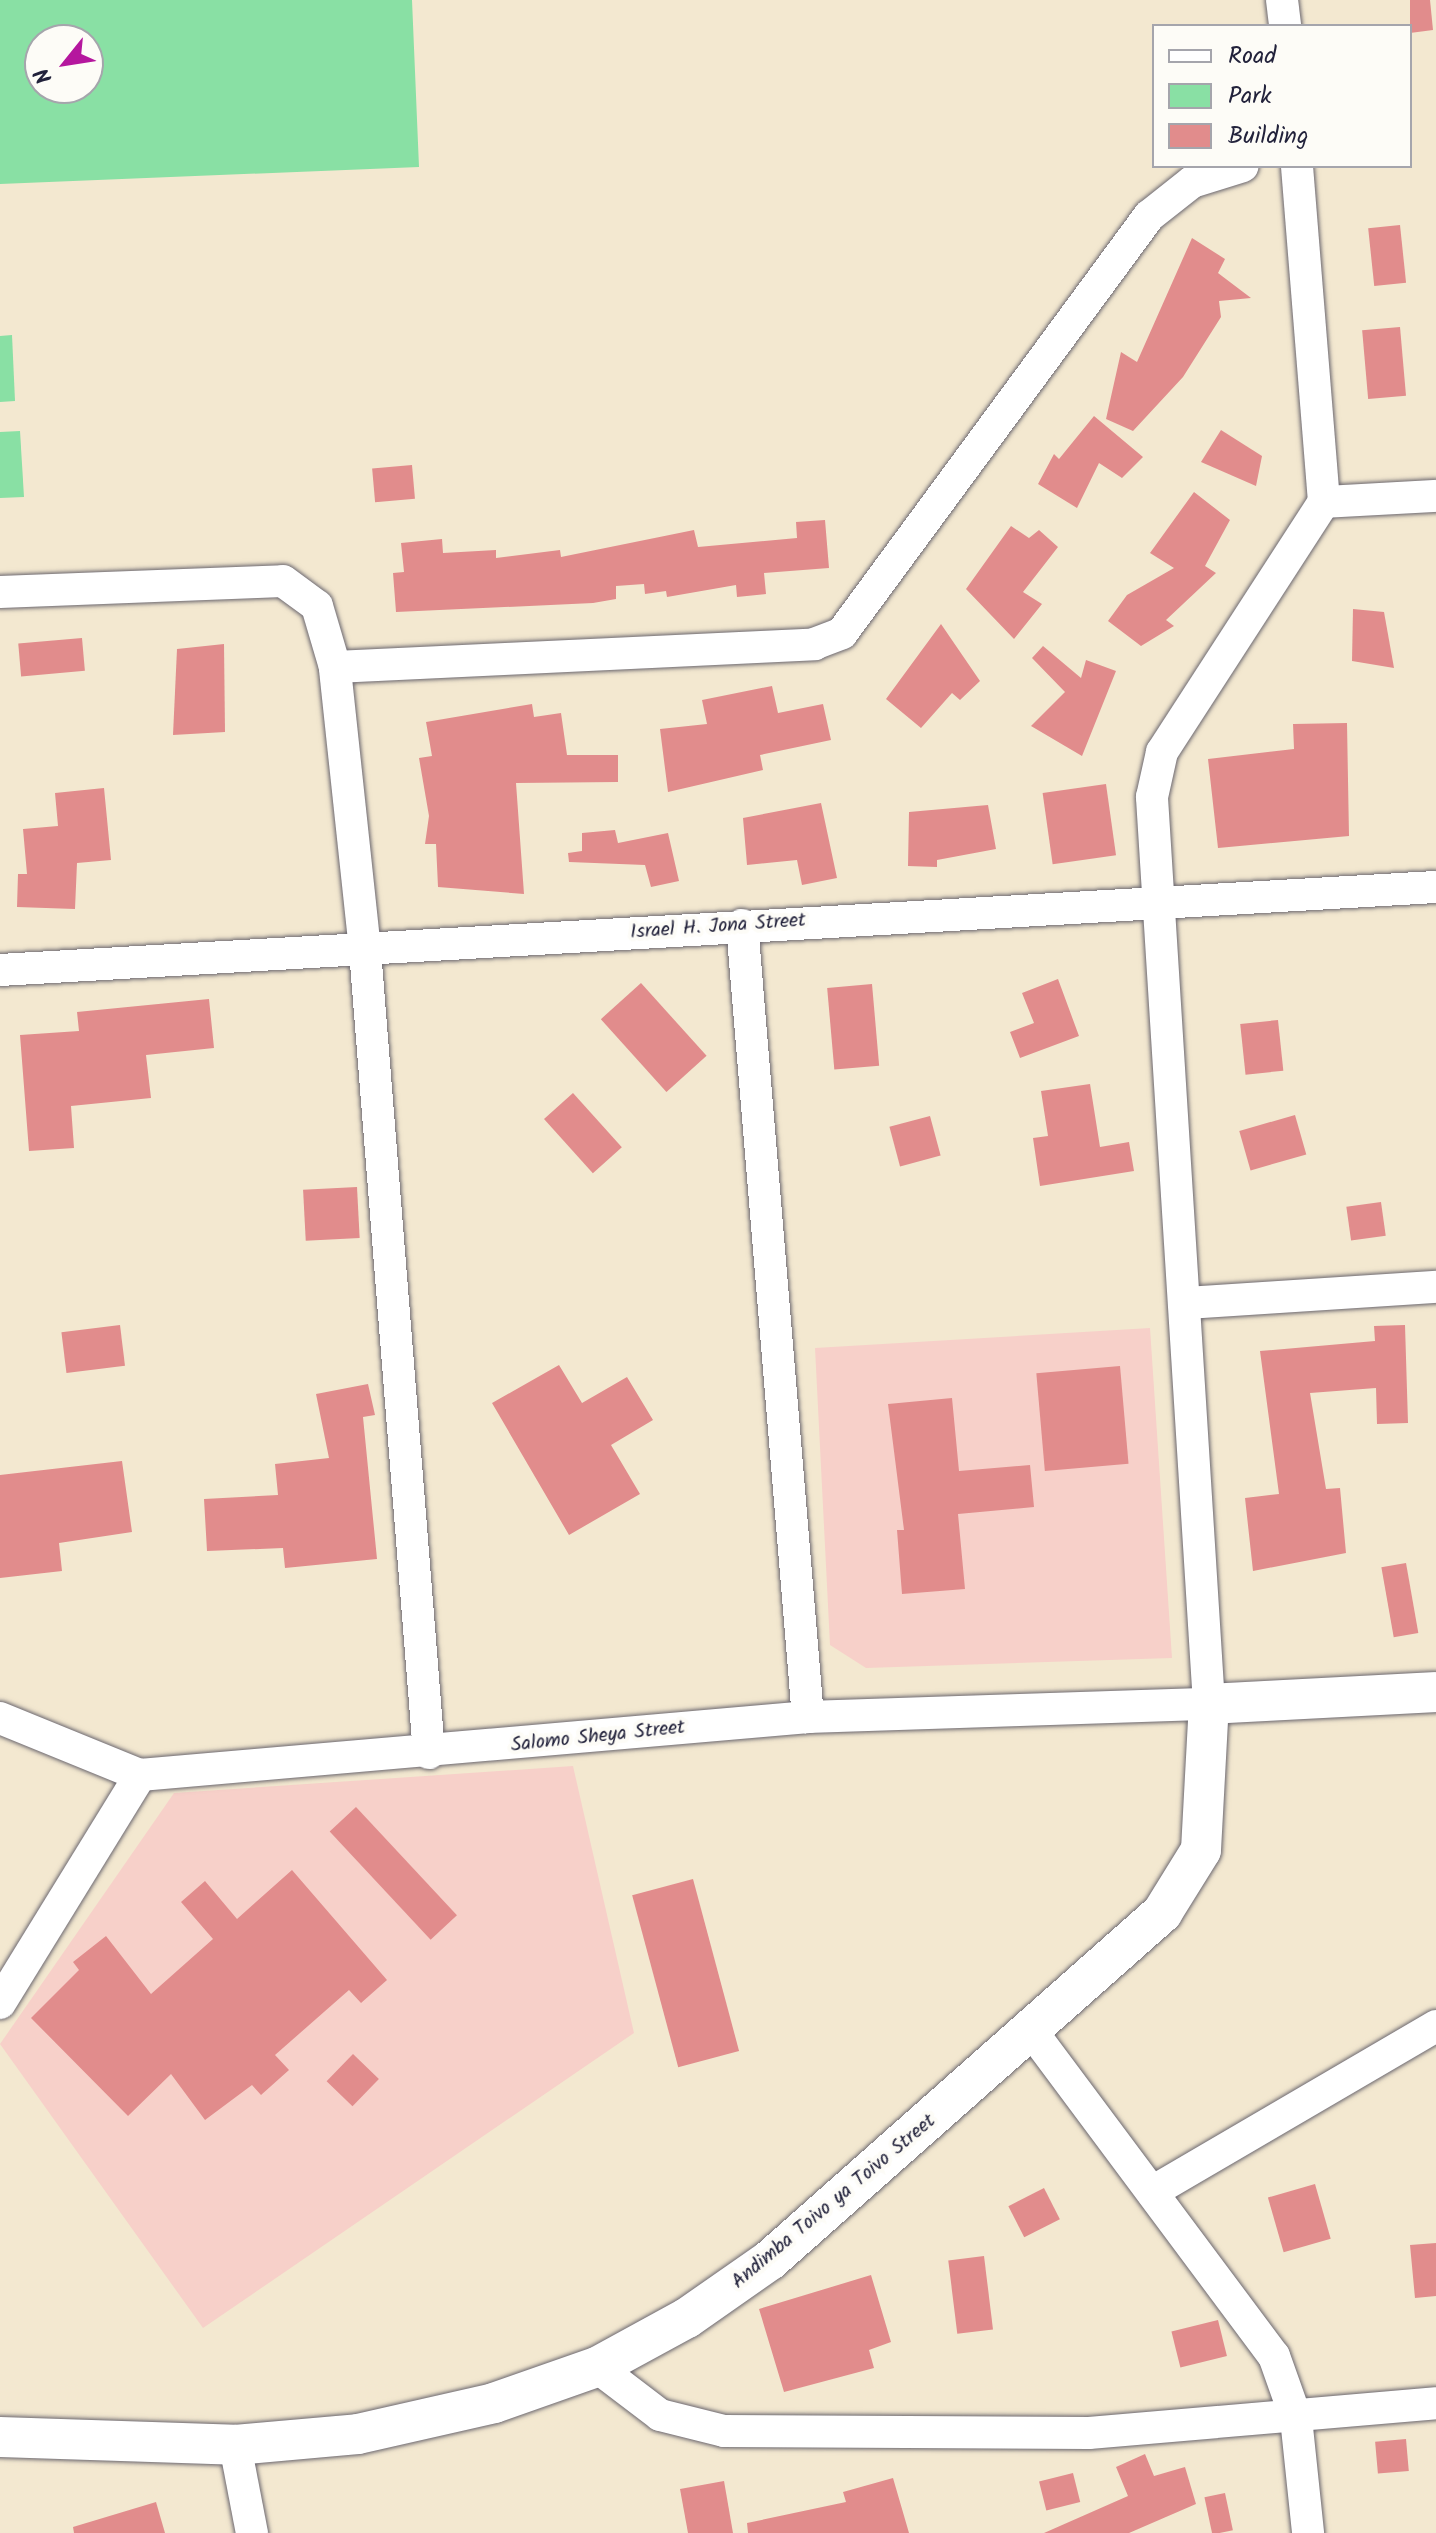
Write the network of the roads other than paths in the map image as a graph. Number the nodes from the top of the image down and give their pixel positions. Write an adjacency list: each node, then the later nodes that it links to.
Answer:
1 (1282, 0): 2 (street)
2 (1285, 24)
3 (1237, 168): 8 (street)
4 (1297, 168): 6 (street)
5 (1436, 496): 6 (street)
6 (1324, 502): 10 (street)
7 (0, 592): 8 (street)
8 (335, 667): 12 (street)
9 (1436, 887): 10 (street, Israel H. Jona Street)
10 (1156, 901): 11 (street, Israel H. Jona Street); 15 (street)
11 (742, 925): 12 (street, Israel H. Jona Street); 18 (street)
12 (365, 950): 13 (street, Israel H. Jona Street); 20 (street)
13 (0, 970)
14 (1436, 1287): 15 (street)
15 (1187, 1303): 17 (street)
16 (1436, 1692): 17 (street)
17 (1209, 1704): 18 (street, Salomo Sheya Street); 24 (street, Andimba Toivo ya Toivo Street)
18 (808, 1717): 20 (street, Salomo Sheya Street)
19 (0, 1718): 21 (street, Salomo Sheya Street)
20 (429, 1753): 21 (street, Salomo Sheya Street)
21 (140, 1775): 22 (street)
22 (0, 2003)
23 (1436, 2026): 25 (street)
24 (1033, 2033): 25 (street); 26 (street, Andimba Toivo ya Toivo Street)
25 (1152, 2192): 28 (street)
26 (597, 2367): 28 (street); 30 (street, Andimba Toivo ya Toivo Street)
27 (1436, 2403): 28 (street)
28 (1296, 2418): 32 (street)
29 (0, 2437): 30 (street, Andimba Toivo ya Toivo Street)
30 (235, 2445): 31 (street)
31 (252, 2533)
32 (1308, 2533)

